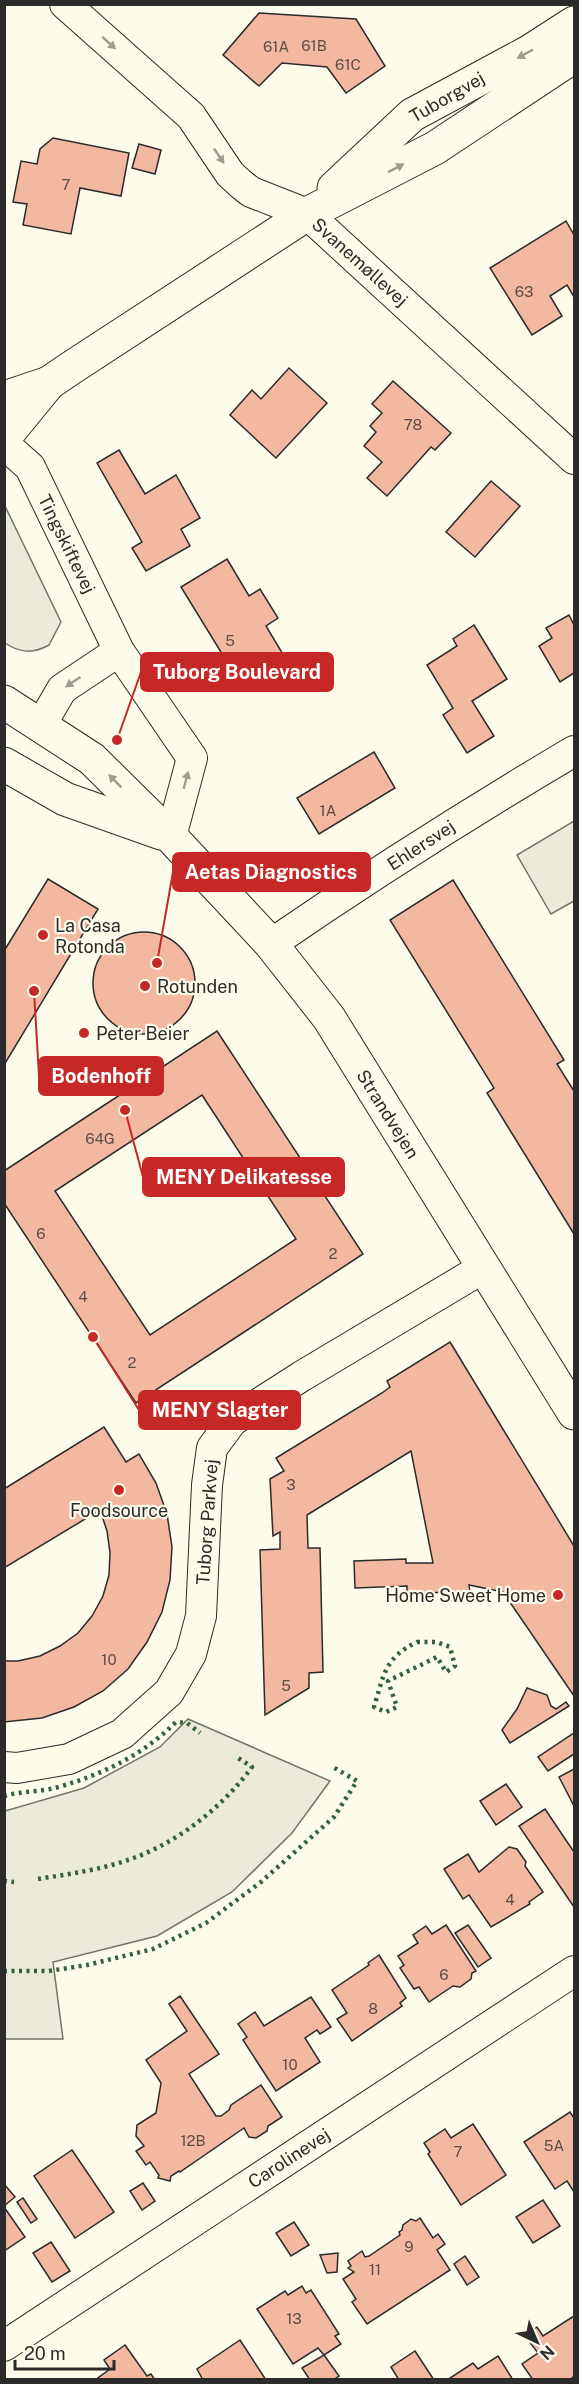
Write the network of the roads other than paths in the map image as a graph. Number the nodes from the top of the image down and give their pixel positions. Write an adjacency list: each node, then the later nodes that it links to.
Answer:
1 (65, 4): 4 (street, Svanemøllevej, one-way to 4)
2 (574, 23): 4 (main road, Tuborgvej, one-way to 4)
3 (574, 56): 4 (main road, Tuborgvej, one-way to 3)
4 (307, 214): 5 (main road, Tuborgvej); 9 (street, Svanemøllevej)
5 (49, 383): 6 (main road, Tuborgvej); 7 (main road, Tuborgvej)
6 (5, 395)
7 (4, 438)
8 (4, 444): 10 (street, Tingskiftevej)
9 (574, 459)
10 (119, 651): 12 (street, one-way to 12); 15 (street, Tingskiftevej, one-way to 10)
11 (4, 702): 12 (main road, Strandvejen)
12 (41, 725): 15 (main road, Strandvejen, one-way to 12)
13 (574, 751): 16 (street, Ehlersvej)
14 (4, 764): 15 (main road, Strandvejen)
15 (171, 837): 16 (main road, Strandvejen)
16 (272, 944): 17 (main road, Strandvejen)
17 (483, 1269): 18 (main road, Strandvejen); 19 (street, Tuborg Parkvej)
18 (574, 1413)
19 (4, 1767)
20 (574, 1971): 21 (street, Carolinevej)
21 (4, 2346)

